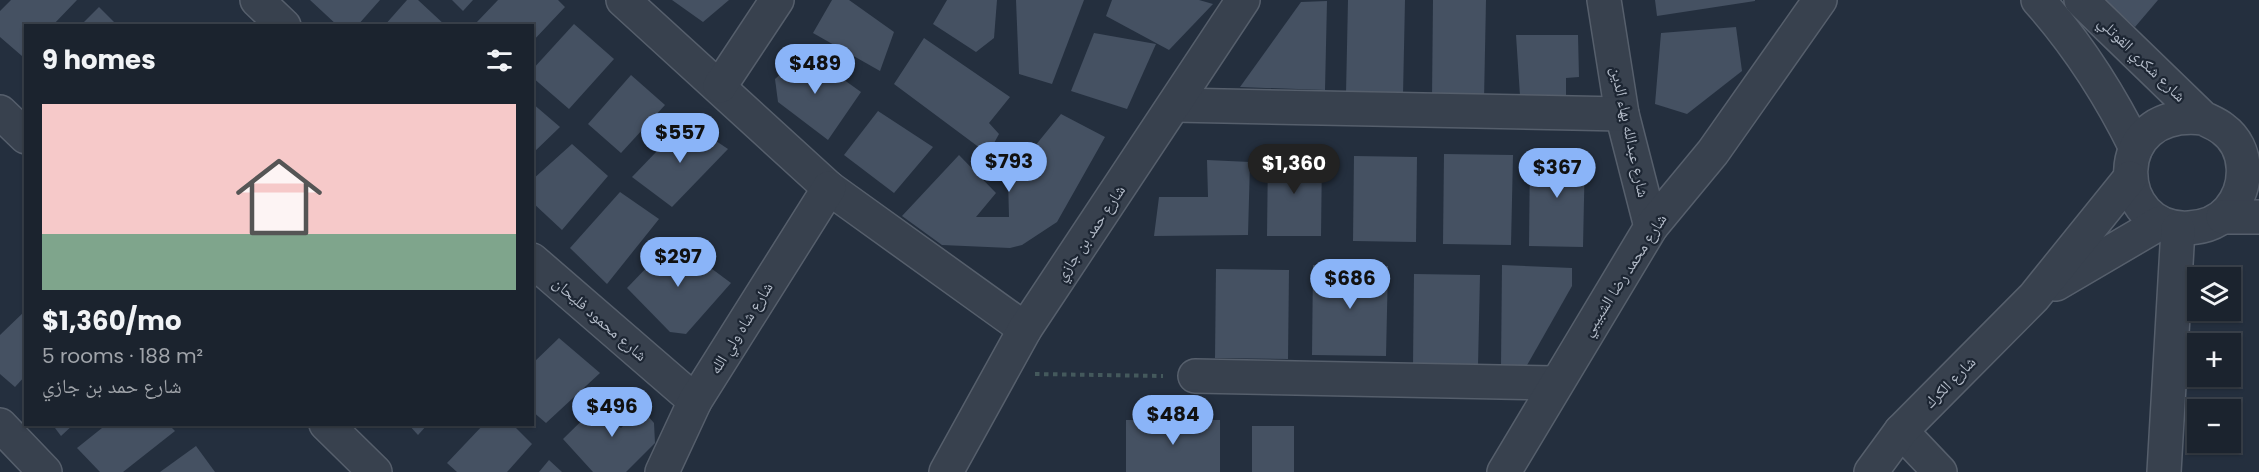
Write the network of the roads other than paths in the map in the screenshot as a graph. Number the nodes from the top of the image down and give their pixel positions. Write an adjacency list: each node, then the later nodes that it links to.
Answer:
1 (257, 0): 9 (street)
2 (623, 0): 10 (street)
3 (777, 0): 10 (street)
4 (1243, 0): 11 (street, شارع حمد بن جازي)
5 (1604, 0): 13 (street, شارع عبدالله بهاء الدين)
6 (1820, 0): 22 (street, شارع محمد رضا الشبيبي)
7 (2038, 0): 17 (street)
8 (2081, 0): 14 (street, شارع شكري القوتلي)
9 (282, 24)
10 (720, 86): 18 (street)
11 (1175, 105): 13 (street); 25 (street, شارع حمد بن جازي)
12 (0, 112): 15 (street)
13 (1622, 114): 22 (street, شارع عبدالله بهاء الدين)
14 (2203, 118): 16 (street); 17 (street)
15 (24, 135)
16 (2249, 151): 19 (street)
17 (2133, 163): 21 (street); 24 (street, شارع الكرك)
18 (829, 188): 25 (street); 28 (street, شارع شاه ولي الله)
19 (2223, 217): 20 (street); 21 (street)
20 (2259, 217)
21 (2169, 226): 24 (street, شارع الكرك); 39 (street)
22 (1652, 227): 27 (street, شارع محمد رضا الشبيبي)
23 (534, 262): 28 (street, شارع محمود فليحان)
24 (2034, 297): 31 (street, شارع الكرك)
25 (1025, 329): 35 (street, شارع حمد بن جازي)
26 (1195, 376): 27 (street)
27 (1556, 382): 36 (street, شارع محمد رضا الشبيبي)
28 (695, 401): 34 (street, شارع شاه ولي الله)
29 (0, 425): 32 (street)
30 (328, 426): 33 (street)
31 (1901, 431): 37 (street, شارع الكرك); 38 (street)
32 (45, 472)
33 (375, 472)
34 (662, 472)
35 (946, 472)
36 (1504, 472)
37 (1871, 472)
38 (1940, 472)
39 (2164, 472)

